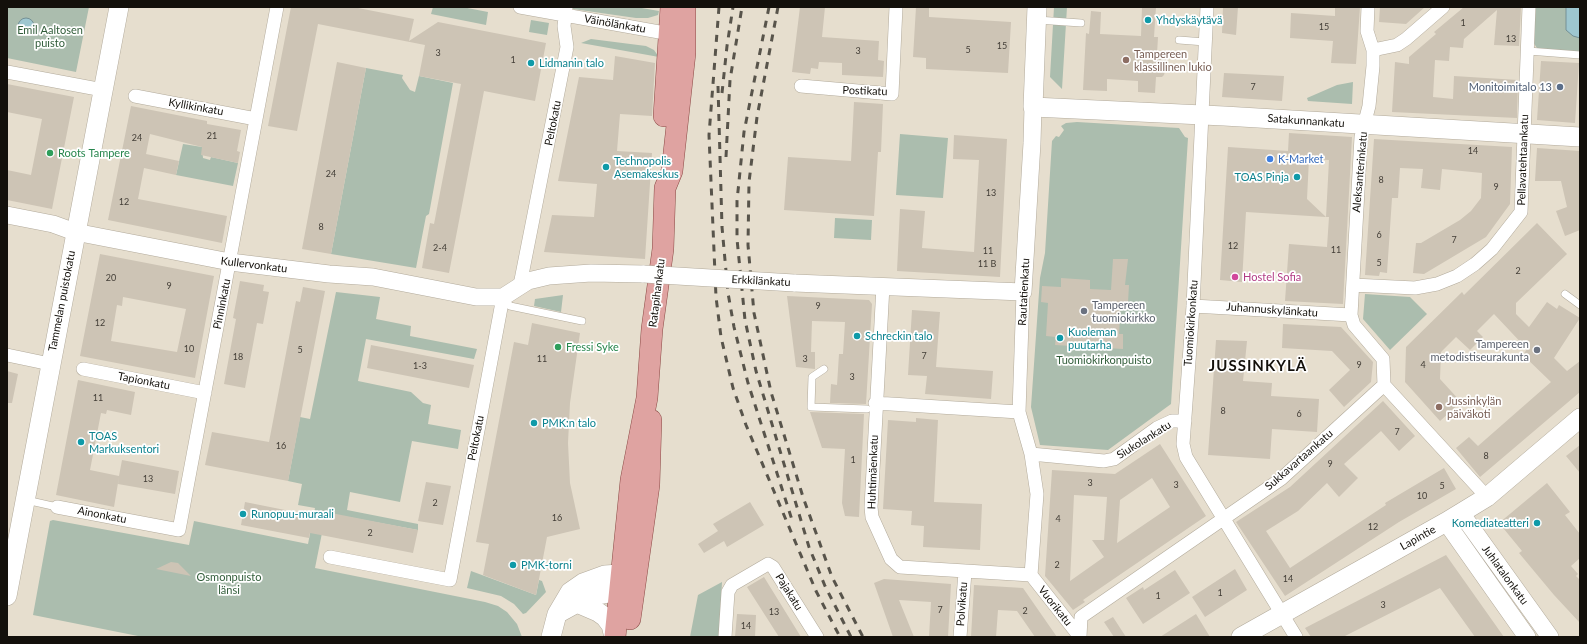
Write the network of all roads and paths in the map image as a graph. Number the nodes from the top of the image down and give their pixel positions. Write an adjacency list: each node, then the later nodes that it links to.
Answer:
1 (119, 7): 22 (main road, Tammelan puistokatu)
2 (277, 7): 26 (street, Pinninkatu)
3 (520, 7): 11 (street, Väinölänkatu)
4 (671, 7): 14 (main road, Ratapihankatu)
5 (685, 7): 14 (main road, Ratapihankatu)
6 (896, 7): 21 (street, Postikatu)
7 (1207, 7): 16 (street, Tuomiokirkonkatu)
8 (1368, 7): 17 (street, Aleksanterinkatu)
9 (1443, 7): 17 (street)
10 (1529, 7): 18 (street, Pellavatehtaankatu)
11 (565, 11): 14 (street, Väinölänkatu); 33 (street, Peltokatu)
12 (1037, 13): 13 (lane); 24 (main road, Rautatienkatu)
13 (1081, 23)
14 (677, 35): 63 (main road, Ratapihankatu)
15 (1179, 40): 16 (lane)
16 (1205, 42): 25 (street, Tuomiokirkonkatu)
17 (1373, 50): 27 (street, Aleksanterinkatu)
18 (1528, 51): 19 (lane); 28 (street, Pellavatehtaankatu)
19 (1580, 55)
20 (7, 72): 22 (street)
21 (802, 86)
22 (103, 90): 31 (main road, Tammelan puistokatu)
23 (135, 96): 26 (street, Kyllikinkatu)
24 (1033, 107): 25 (main road, Satakunnankatu); 36 (street, Rautatienkatu)
25 (1201, 115): 27 (main road, Satakunnankatu); 40 (street, Tuomiokirkonkatu)
26 (256, 119): 32 (street, Pinninkatu)
27 (1364, 125): 28 (main road, Satakunnankatu); 35 (street, Aleksanterinkatu)
28 (1524, 134): 29 (main road, Satakunnankatu); 35 (street, Pellavatehtaankatu)
29 (1580, 137)
30 (7, 215): 31 (street, Kullervonkatu)
31 (76, 232): 32 (street, Kullervonkatu); 44 (main road, Tammelan puistokatu)
32 (230, 262): 38 (street, Kullervonkatu); 48 (street, Pinninkatu)
33 (520, 286): 34 (street, Erkkilänkatu, bridge); 38 (street, Erkkilänkatu)
34 (883, 286): 36 (street, Erkkilänkatu); 49 (street, Huhtimäenkatu)
35 (1353, 286): 41 (street, Aleksanterinkatu)
36 (1023, 292): 50 (street, Rautatienkatu)
37 (1565, 294): 39 (lane)
38 (503, 297): 42 (lane); 60 (street, Peltokatu)
39 (1580, 305)
40 (1193, 306): 41 (street, Juhannuskylänkatu); 52 (street, Tuomiokirkonkatu)
41 (1351, 315): 47 (street)
42 (582, 321)
43 (7, 355): 44 (street)
44 (50, 364): 55 (main road, Tammelan puistokatu)
45 (83, 369): 48 (street, Tapionkatu)
46 (824, 369): 49 (lane)
47 (1384, 385): 54 (street); 58 (street, Sukkavartaankatu)
48 (205, 393): 59 (street, Pinninkatu)
49 (871, 406): 50 (street); 61 (street, Huhtimäenkatu)
50 (1019, 412): 53 (street, Rautatienkatu)
51 (1580, 418): 54 (main road, Lapintie)
52 (1185, 421): 53 (street, Siukolankatu); 58 (street, Tuomiokirkonkatu)
53 (1031, 454): 62 (street, Rautatienkatu)
54 (1487, 497): 57 (main road, Lapintie)
55 (25, 500): 56 (lane, Ainonkatu); 64 (main road, Tammelan puistokatu)
56 (57, 506): 59 (street, Ainonkatu)
57 (1453, 518): 66 (main road, Lapintie); 77 (street, Juhlatalonkatu); 78 (street, Juhlatalonkatu)
58 (1223, 519): 66 (street, Tuomiokirkonkatu); 74 (street, Sukkavartaankatu)
59 (179, 530)
60 (330, 557)
61 (965, 572): 62 (street, Huhtimäenkatu); 73 (street, Polvikatu)
62 (1031, 575): 74 (street, Vuorikatu)
63 (627, 583): 65 (main road); 67 (main road); 69 (main road); 70 (main road)
64 (7, 596)
65 (577, 603): 67 (main road); 69 (main road)
66 (1281, 613): 75 (main road, Lapintie); 76 (street, Tuomiokirkonkatu)
67 (557, 614): 68 (main road)
68 (551, 637)
69 (615, 637)
70 (628, 637)
71 (725, 637): 72 (street, Pajakatu)
72 (817, 637)
73 (960, 637)
74 (1080, 637)
75 (1241, 637)
76 (1296, 637)
77 (1527, 637)
78 (1550, 637)

